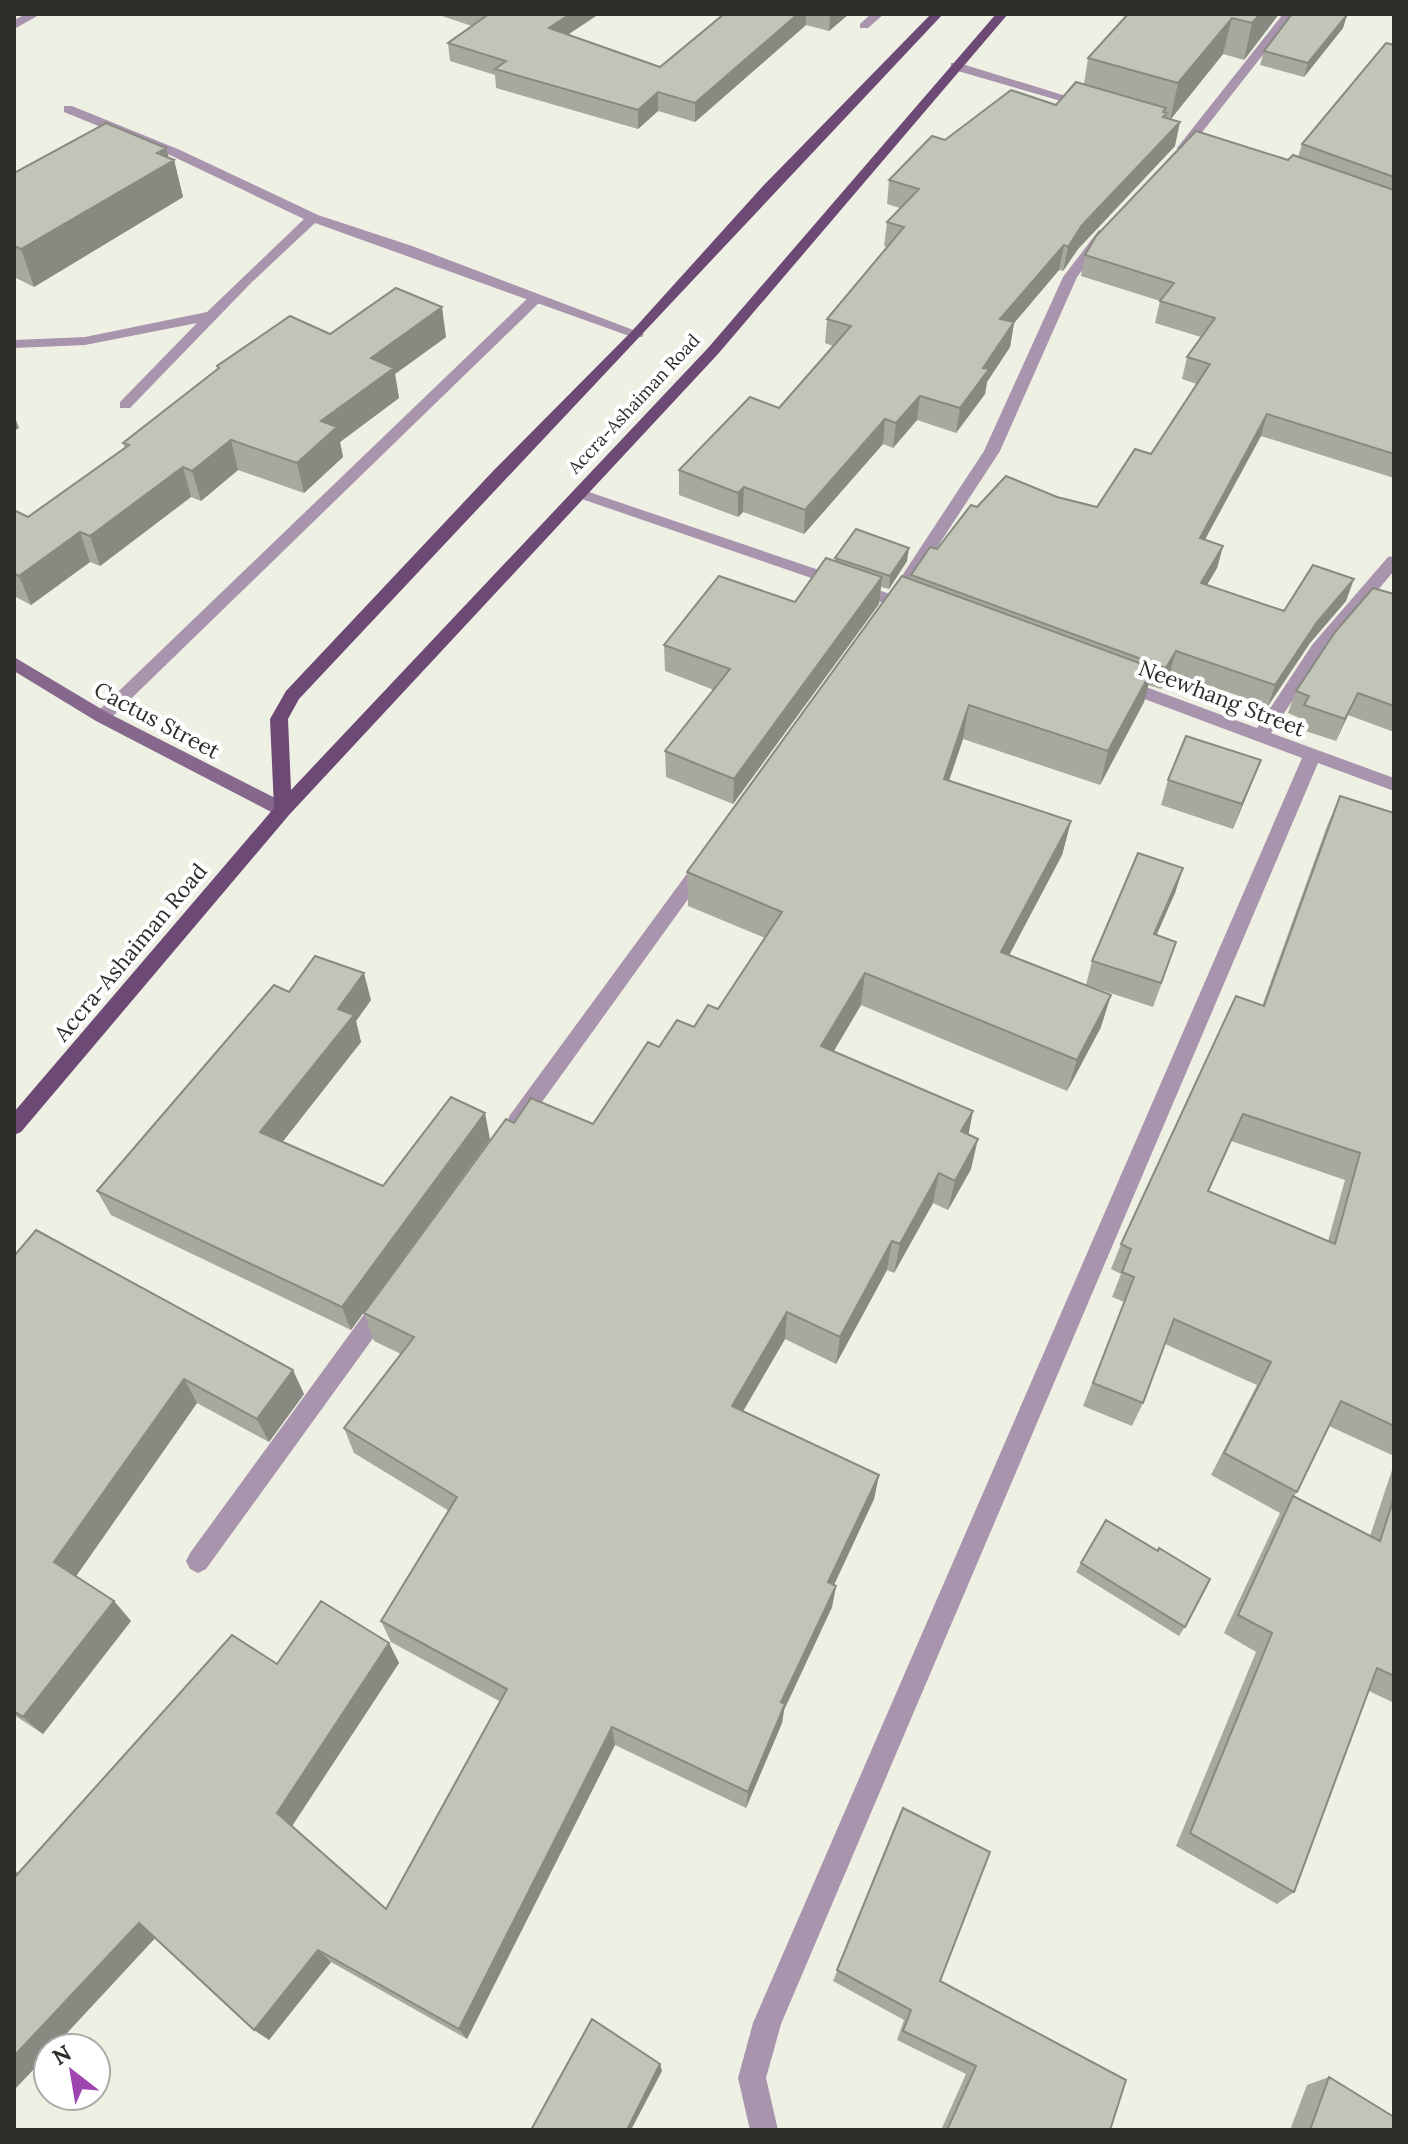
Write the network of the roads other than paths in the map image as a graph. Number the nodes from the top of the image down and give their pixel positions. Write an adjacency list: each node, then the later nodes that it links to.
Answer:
1 (35, 14): 6 (street)
2 (878, 14): 7 (street)
3 (937, 14): 16 (main road)
4 (1002, 14): 8 (main road, Accra-Ashaiman Road)
5 (1289, 14): 11 (street)
6 (14, 25)
7 (864, 26)
8 (955, 66): 10 (street); 19 (main road, Accra-Ashaiman Road)
9 (68, 109): 12 (street)
10 (1105, 109)
11 (1165, 168)
12 (313, 218): 14 (street); 15 (street)
13 (1115, 221): 21 (street)
14 (536, 298): 16 (street); 25 (street)
15 (215, 315): 17 (street); 18 (street)
16 (637, 334): 29 (main road)
17 (14, 344)
18 (125, 405)
19 (581, 494): 21 (street); 29 (main road, Accra-Ashaiman Road)
20 (1394, 561): 26 (street)
21 (890, 606): 22 (street)
22 (924, 611)
23 (14, 663): 25 (street, Cactus Street)
24 (1099, 676): 26 (street, Neewhang Street)
25 (102, 717): 29 (street, Cactus Street)
26 (1261, 735): 27 (street, Neewhang Street)
27 (1312, 756): 28 (street, Neewhang Street); 35 (street)
28 (1394, 785)
29 (283, 810): 31 (main road, Accra-Ashaiman Road)
30 (718, 843): 32 (street)
31 (14, 1126)
32 (504, 1138)
33 (393, 1292): 34 (street)
34 (198, 1561)
35 (764, 2130)

